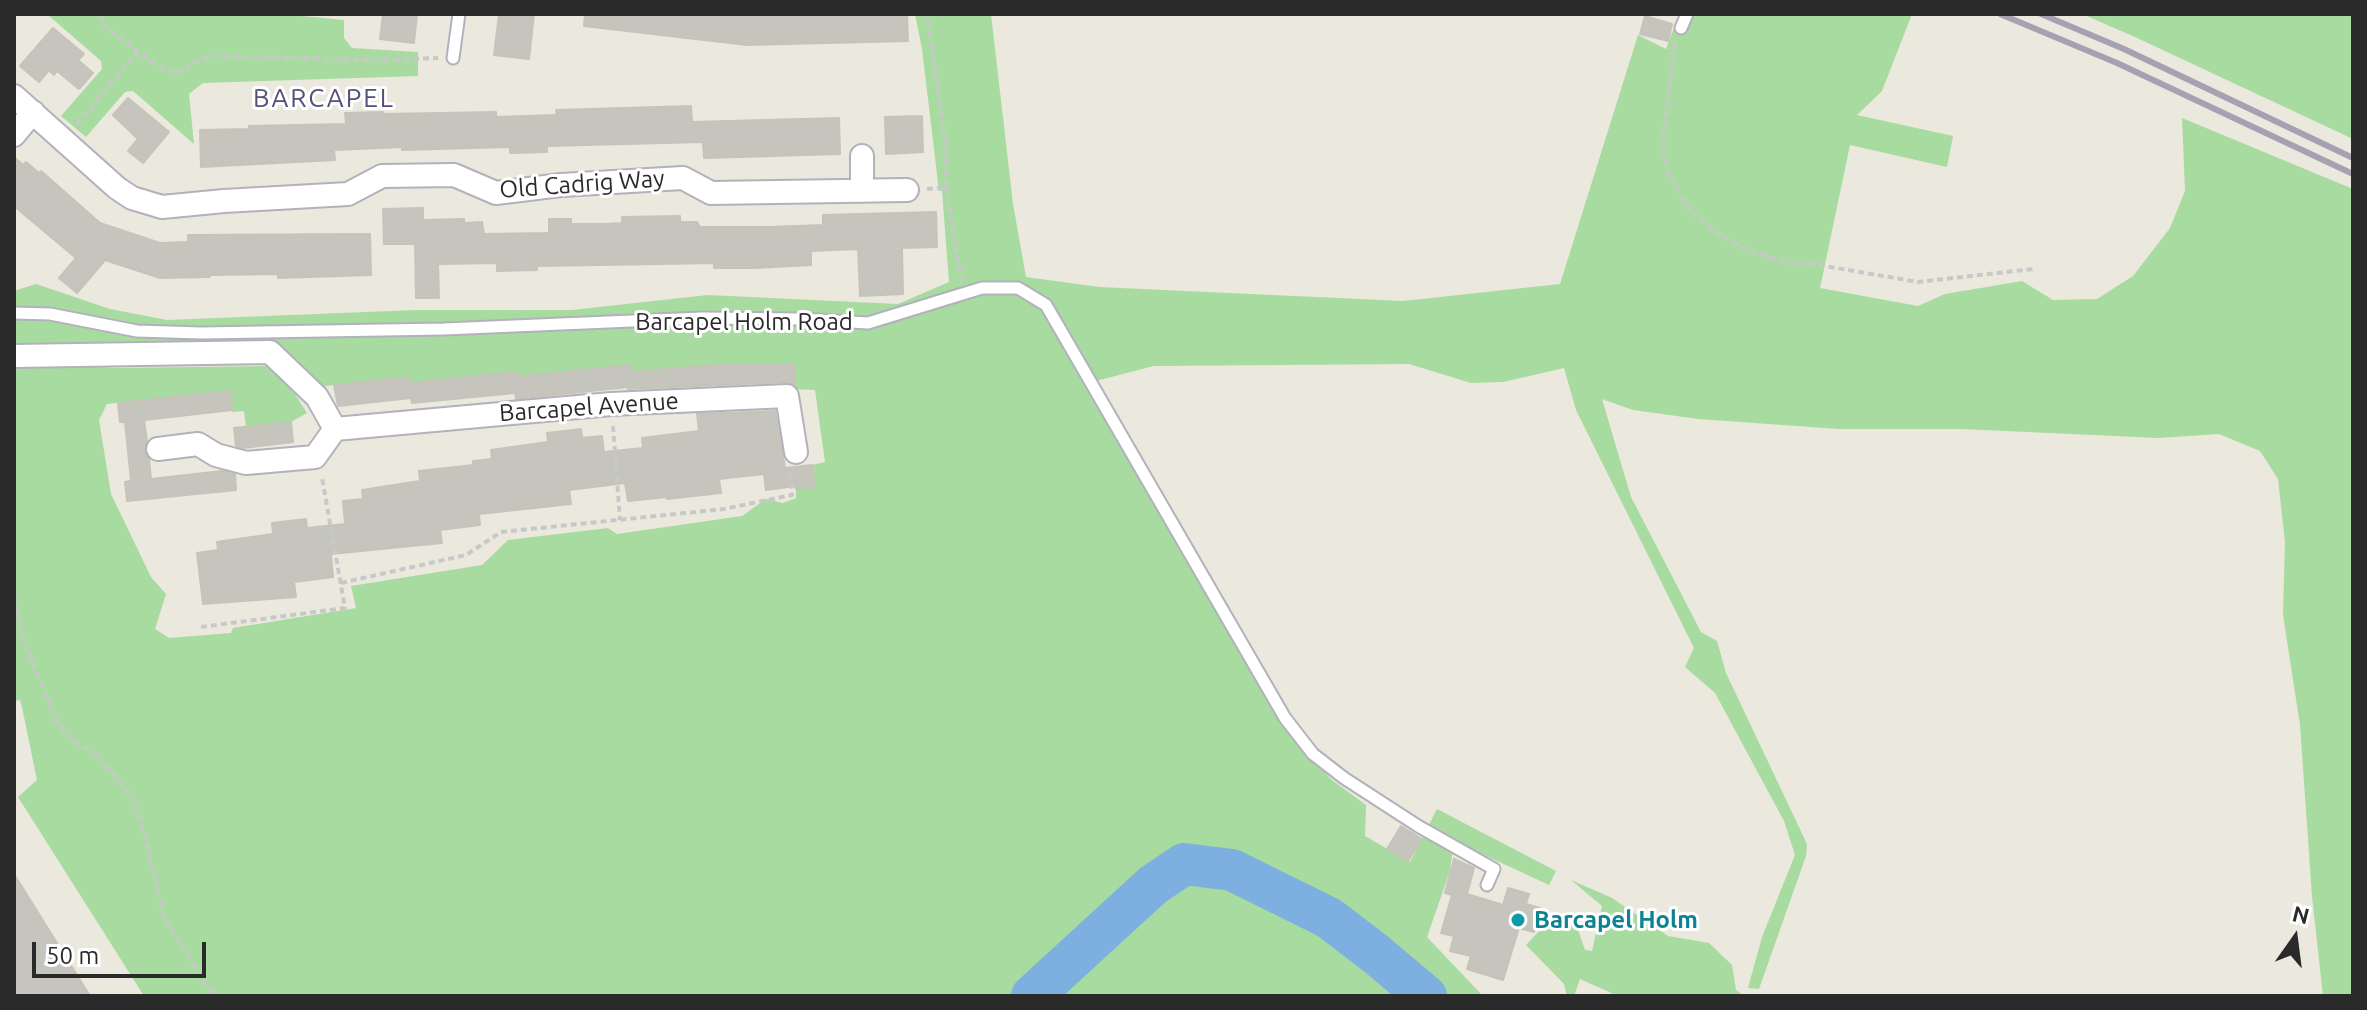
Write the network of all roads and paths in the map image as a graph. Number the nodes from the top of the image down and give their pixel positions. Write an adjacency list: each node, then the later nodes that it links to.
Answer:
1 (101, 14): 6 (path)
2 (459, 14): 7 (lane)
3 (927, 14): 13 (path)
4 (1687, 14): 5 (lane)
5 (1681, 28): 16 (path)
6 (137, 52): 7 (path); 11 (path)
7 (453, 58)
8 (14, 96): 9 (street, Old Cadrig Way)
9 (33, 112): 10 (street); 11 (street, Old Cadrig Way)
10 (14, 135)
11 (65, 139): 15 (street, Old Cadrig Way)
12 (862, 156): 15 (street)
13 (946, 187): 14 (path); 17 (path)
14 (907, 190): 15 (street, Old Cadrig Way)
15 (862, 191)
16 (2033, 269)
17 (964, 294): 18 (lane, Barcapel Holm Road); 29 (lane, Barcapel Holm Road)
18 (14, 313)
19 (14, 356): 21 (street)
20 (611, 404): 21 (street, Barcapel Avenue); 23 (street, Barcapel Avenue); 25 (path)
21 (335, 429): 24 (street)
22 (158, 449): 24 (street)
23 (796, 452): 25 (path)
24 (315, 457): 26 (path)
25 (620, 520): 26 (path)
26 (341, 583): 28 (path)
27 (14, 596): 30 (path)
28 (201, 627)
29 (1487, 885)
30 (213, 996)

